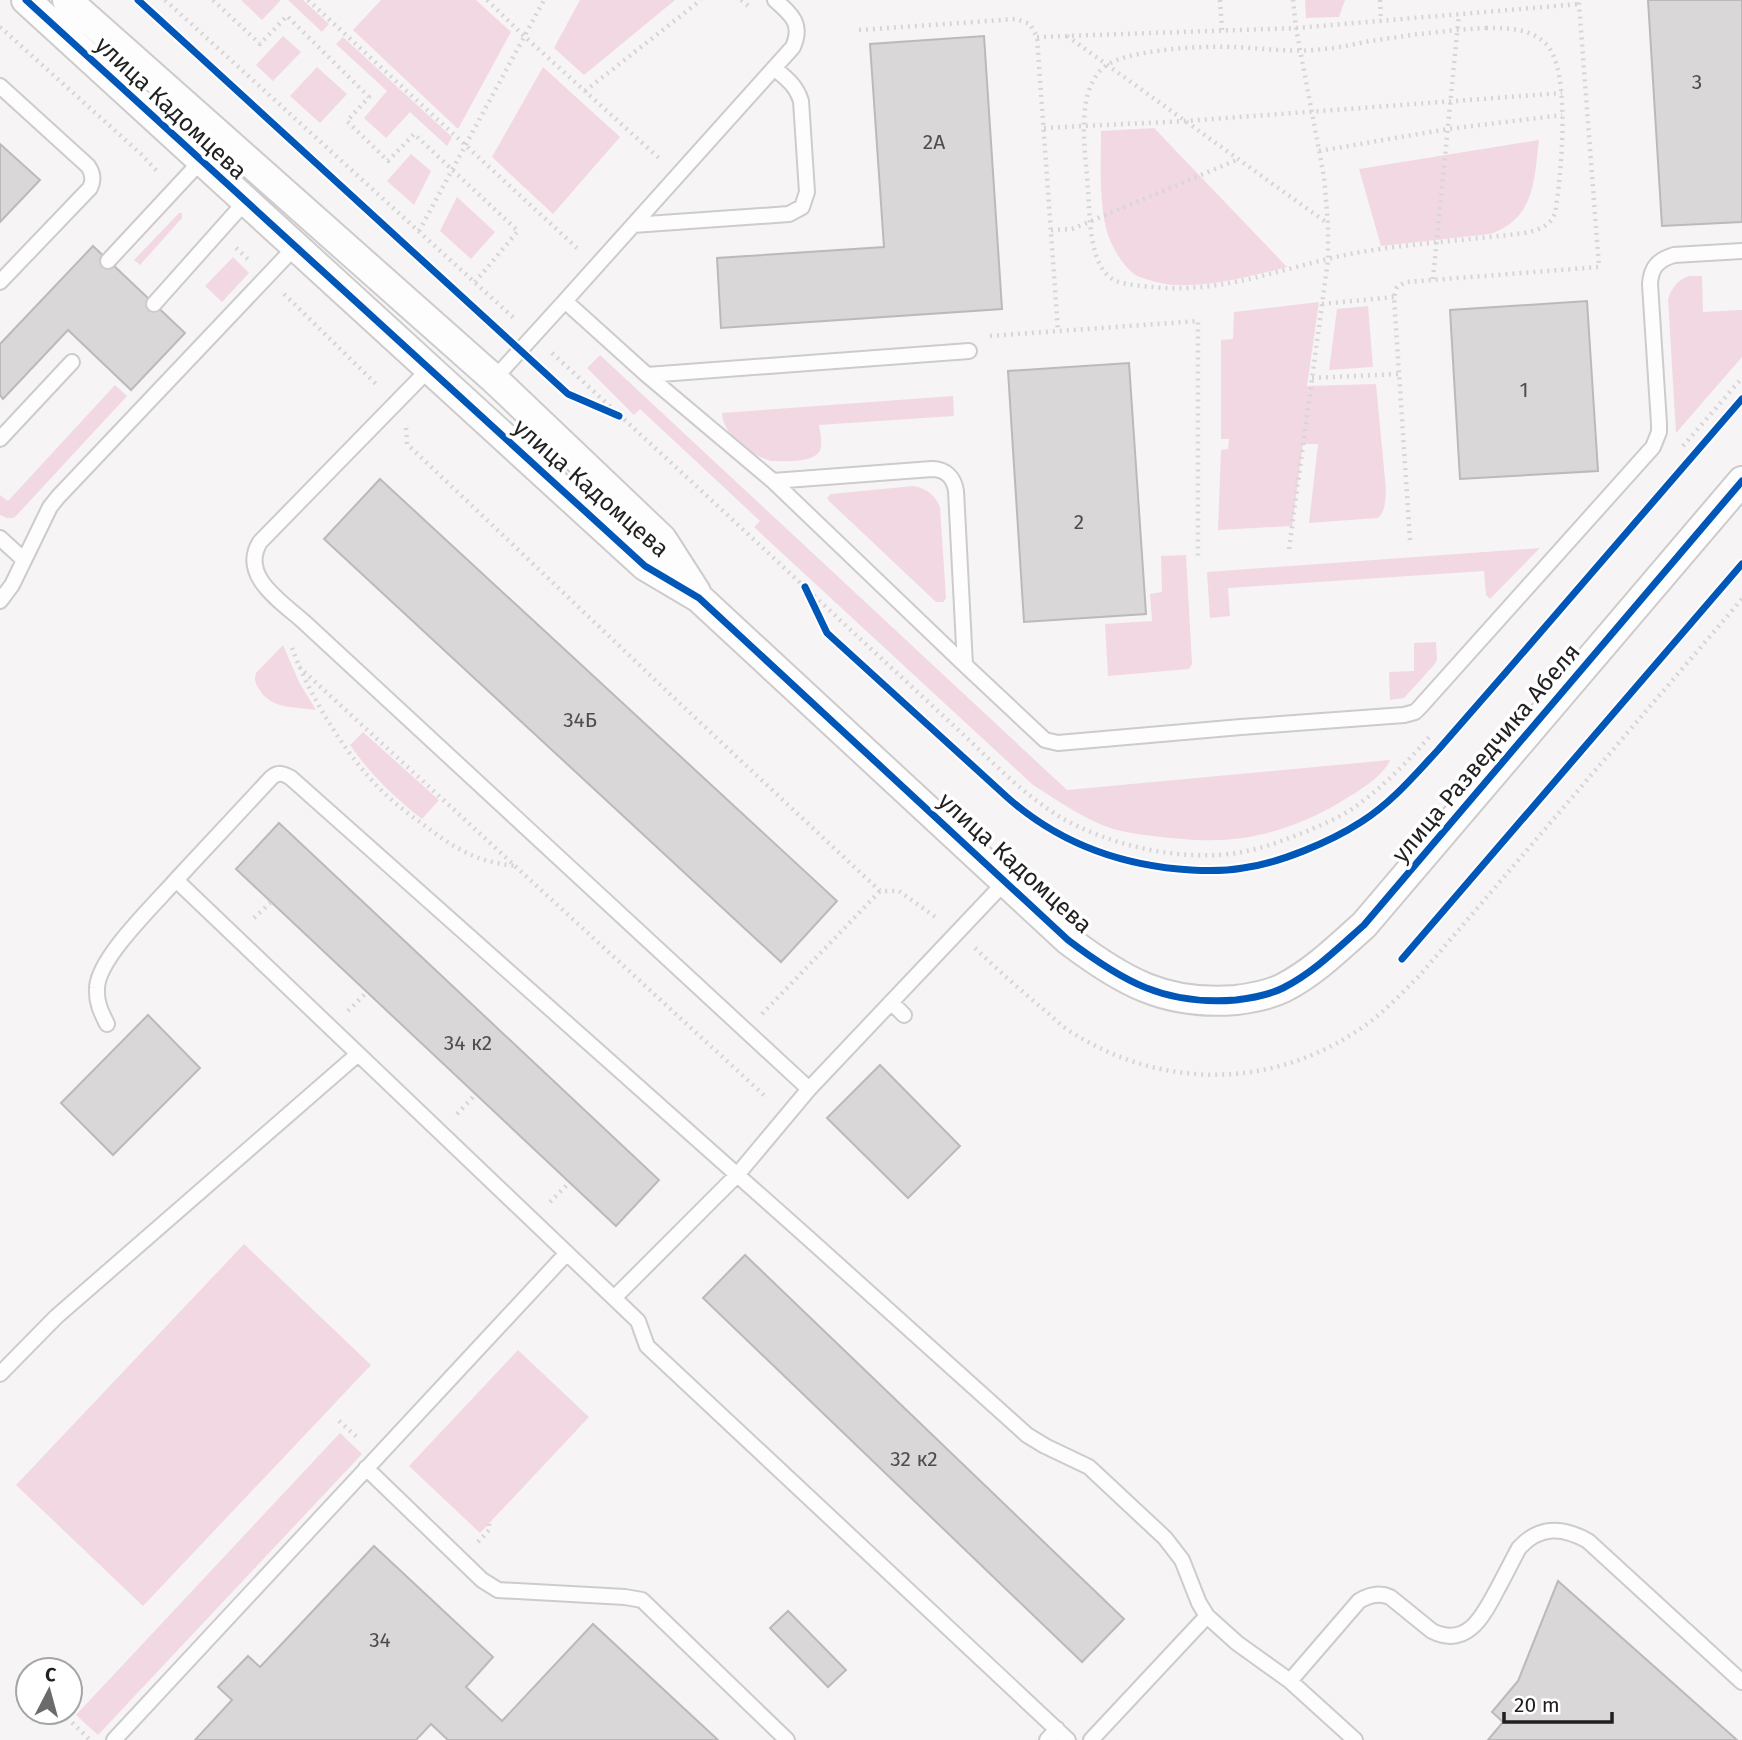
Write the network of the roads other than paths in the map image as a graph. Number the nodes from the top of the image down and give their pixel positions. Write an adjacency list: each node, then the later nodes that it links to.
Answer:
1 (26, 0): 6 (street, улица Кадомцева)
2 (775, 0): 4 (lane)
3 (69, 1): 19 (street, улица Кадомцева)
4 (774, 68): 8 (lane); 8 (lane)
5 (0, 86): 12 (lane)
6 (201, 161): 7 (street, улица Кадомцева); 11 (lane)
7 (245, 202): 9 (street, улица Кадомцева); 14 (lane)
8 (633, 225): 13 (lane)
9 (295, 247): 17 (street, улица Кадомцева); 24 (lane)
10 (1742, 251): 27 (lane)
11 (108, 261)
12 (0, 282)
13 (565, 302): 18 (lane); 19 (lane)
14 (154, 304)
15 (969, 351): 18 (lane)
16 (72, 362): 20 (lane)
17 (429, 369): 25 (street, улица Кадомцева); 35 (lane)
18 (647, 375): 21 (lane)
19 (494, 379): 25 (street, улица Кадомцева)
20 (0, 439)
21 (773, 481): 27 (lane); 27 (lane)
22 (1742, 481): 30 (street, улица Разведчика Абеля)
23 (0, 538): 24 (lane)
24 (24, 560): 26 (lane)
25 (699, 598): 29 (street, улица Кадомцева)
26 (0, 601)
27 (965, 666)
28 (176, 880): 33 (lane); 34 (lane); 36 (lane)
29 (1005, 882): 30 (street, улица Кадомцева); 31 (lane)
30 (1225, 1001)
31 (891, 1002): 32 (lane); 35 (lane)
32 (904, 1015)
33 (107, 1024)
34 (358, 1054): 37 (lane); 39 (lane)
35 (809, 1089): 36 (lane)
36 (737, 1175): 38 (lane); 41 (lane)
37 (567, 1253): 38 (lane); 40 (lane)
38 (614, 1298): 44 (lane)
39 (0, 1374)
40 (366, 1468): 45 (lane); 46 (lane)
41 (1207, 1616): 42 (lane); 48 (lane)
42 (1290, 1681): 43 (lane); 49 (lane)
43 (1742, 1682)
44 (1052, 1734): 47 (lane)
45 (114, 1740)
46 (787, 1740)
47 (1068, 1740)
48 (1091, 1740)
49 (1355, 1740)

